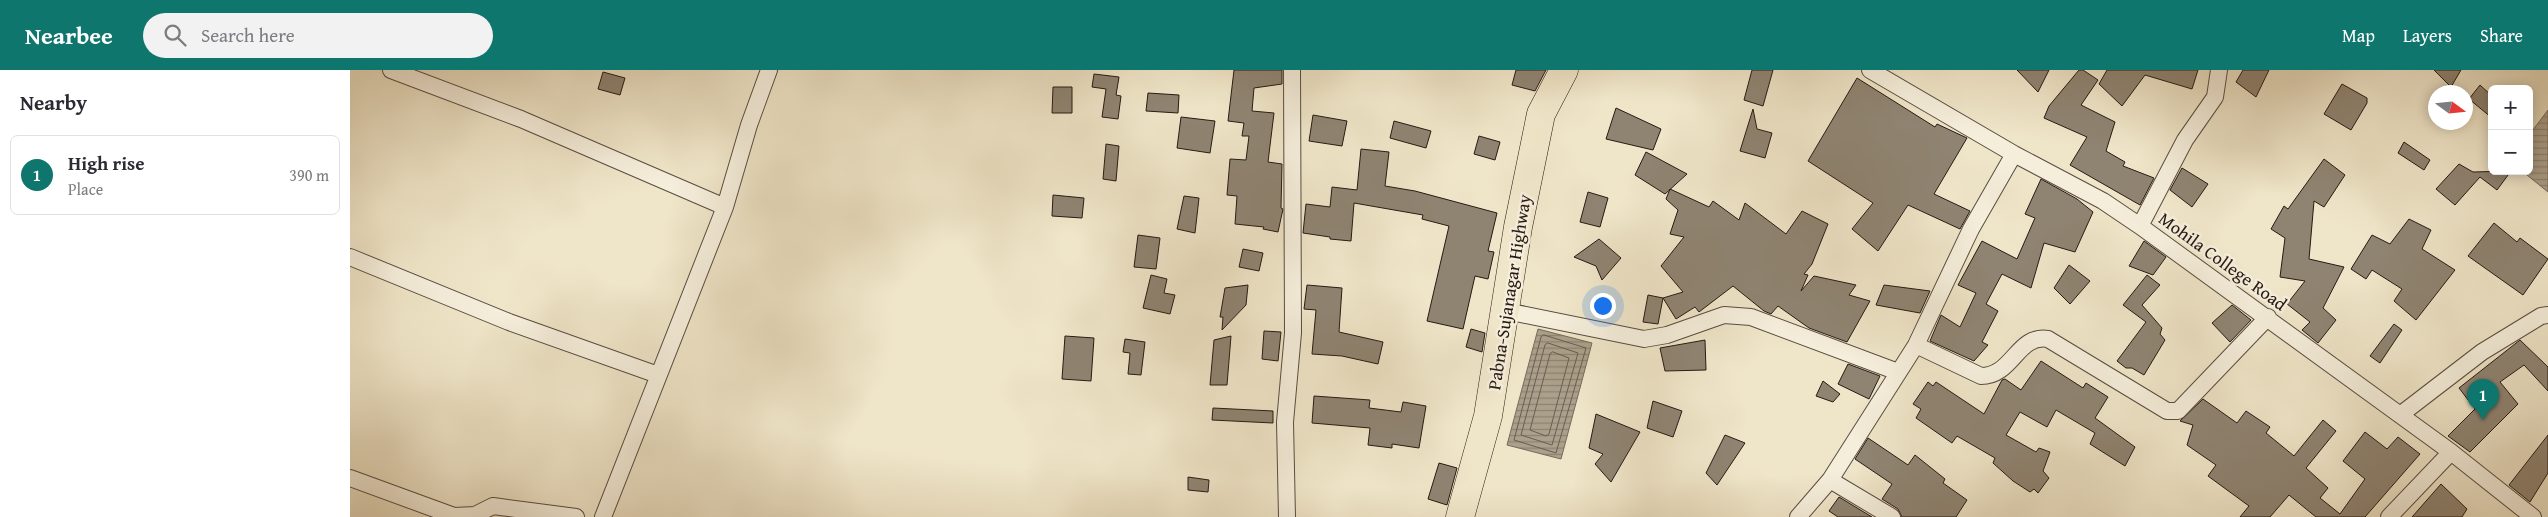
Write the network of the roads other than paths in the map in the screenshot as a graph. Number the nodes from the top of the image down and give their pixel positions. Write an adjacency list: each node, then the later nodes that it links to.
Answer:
1 (391, 70): 8 (street)
2 (769, 70): 8 (street)
3 (1292, 70): 23 (street)
4 (1564, 70): 11 (highway, Pabna-Sujanagar Highway)
5 (1870, 70): 7 (street, Mohila College Road)
6 (2220, 70): 9 (street)
7 (2014, 154): 9 (street, Mohila College Road); 14 (street)
8 (725, 207): 16 (street)
9 (2140, 226): 13 (street, Mohila College Road)
10 (350, 256): 16 (street)
11 (1506, 311): 15 (street); 24 (highway, Pabna-Sujanagar Highway)
12 (2548, 315): 17 (street)
13 (2268, 318): 14 (street); 17 (street, Mohila College Road)
14 (1916, 345): 15 (street)
15 (1898, 372): 20 (street)
16 (658, 376): 22 (street)
17 (2400, 415): 18 (street, Mohila College Road)
18 (2451, 452): 27 (street); 28 (street, Mohila College Road)
19 (350, 478): 21 (street)
20 (1830, 480): 25 (street); 26 (street)
21 (576, 517)
22 (603, 517)
23 (1288, 517)
24 (1460, 517)
25 (1798, 517)
26 (1892, 517)
27 (2389, 517)
28 (2532, 517)

